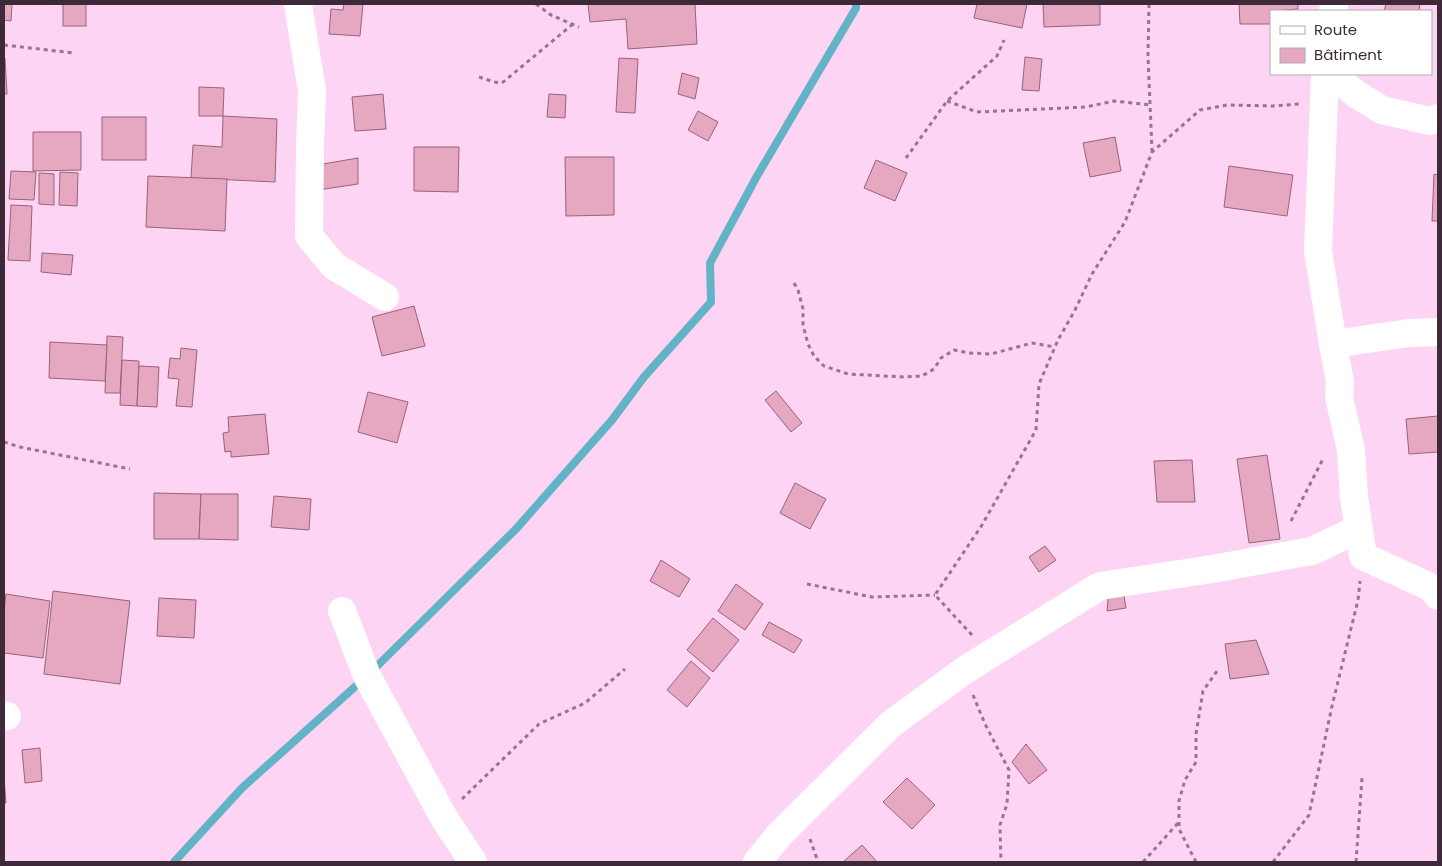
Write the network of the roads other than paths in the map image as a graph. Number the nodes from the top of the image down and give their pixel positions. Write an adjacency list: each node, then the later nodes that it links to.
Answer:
1 (298, 4): 5 (street)
2 (1325, 75): 7 (street)
3 (1334, 75): 4 (street)
4 (1438, 118)
5 (385, 297)
6 (1438, 332): 7 (street)
7 (1333, 344): 8 (street)
8 (1358, 529): 9 (street); 12 (street)
9 (1438, 596)
10 (342, 611): 11 (street)
11 (474, 862)
12 (757, 862)

